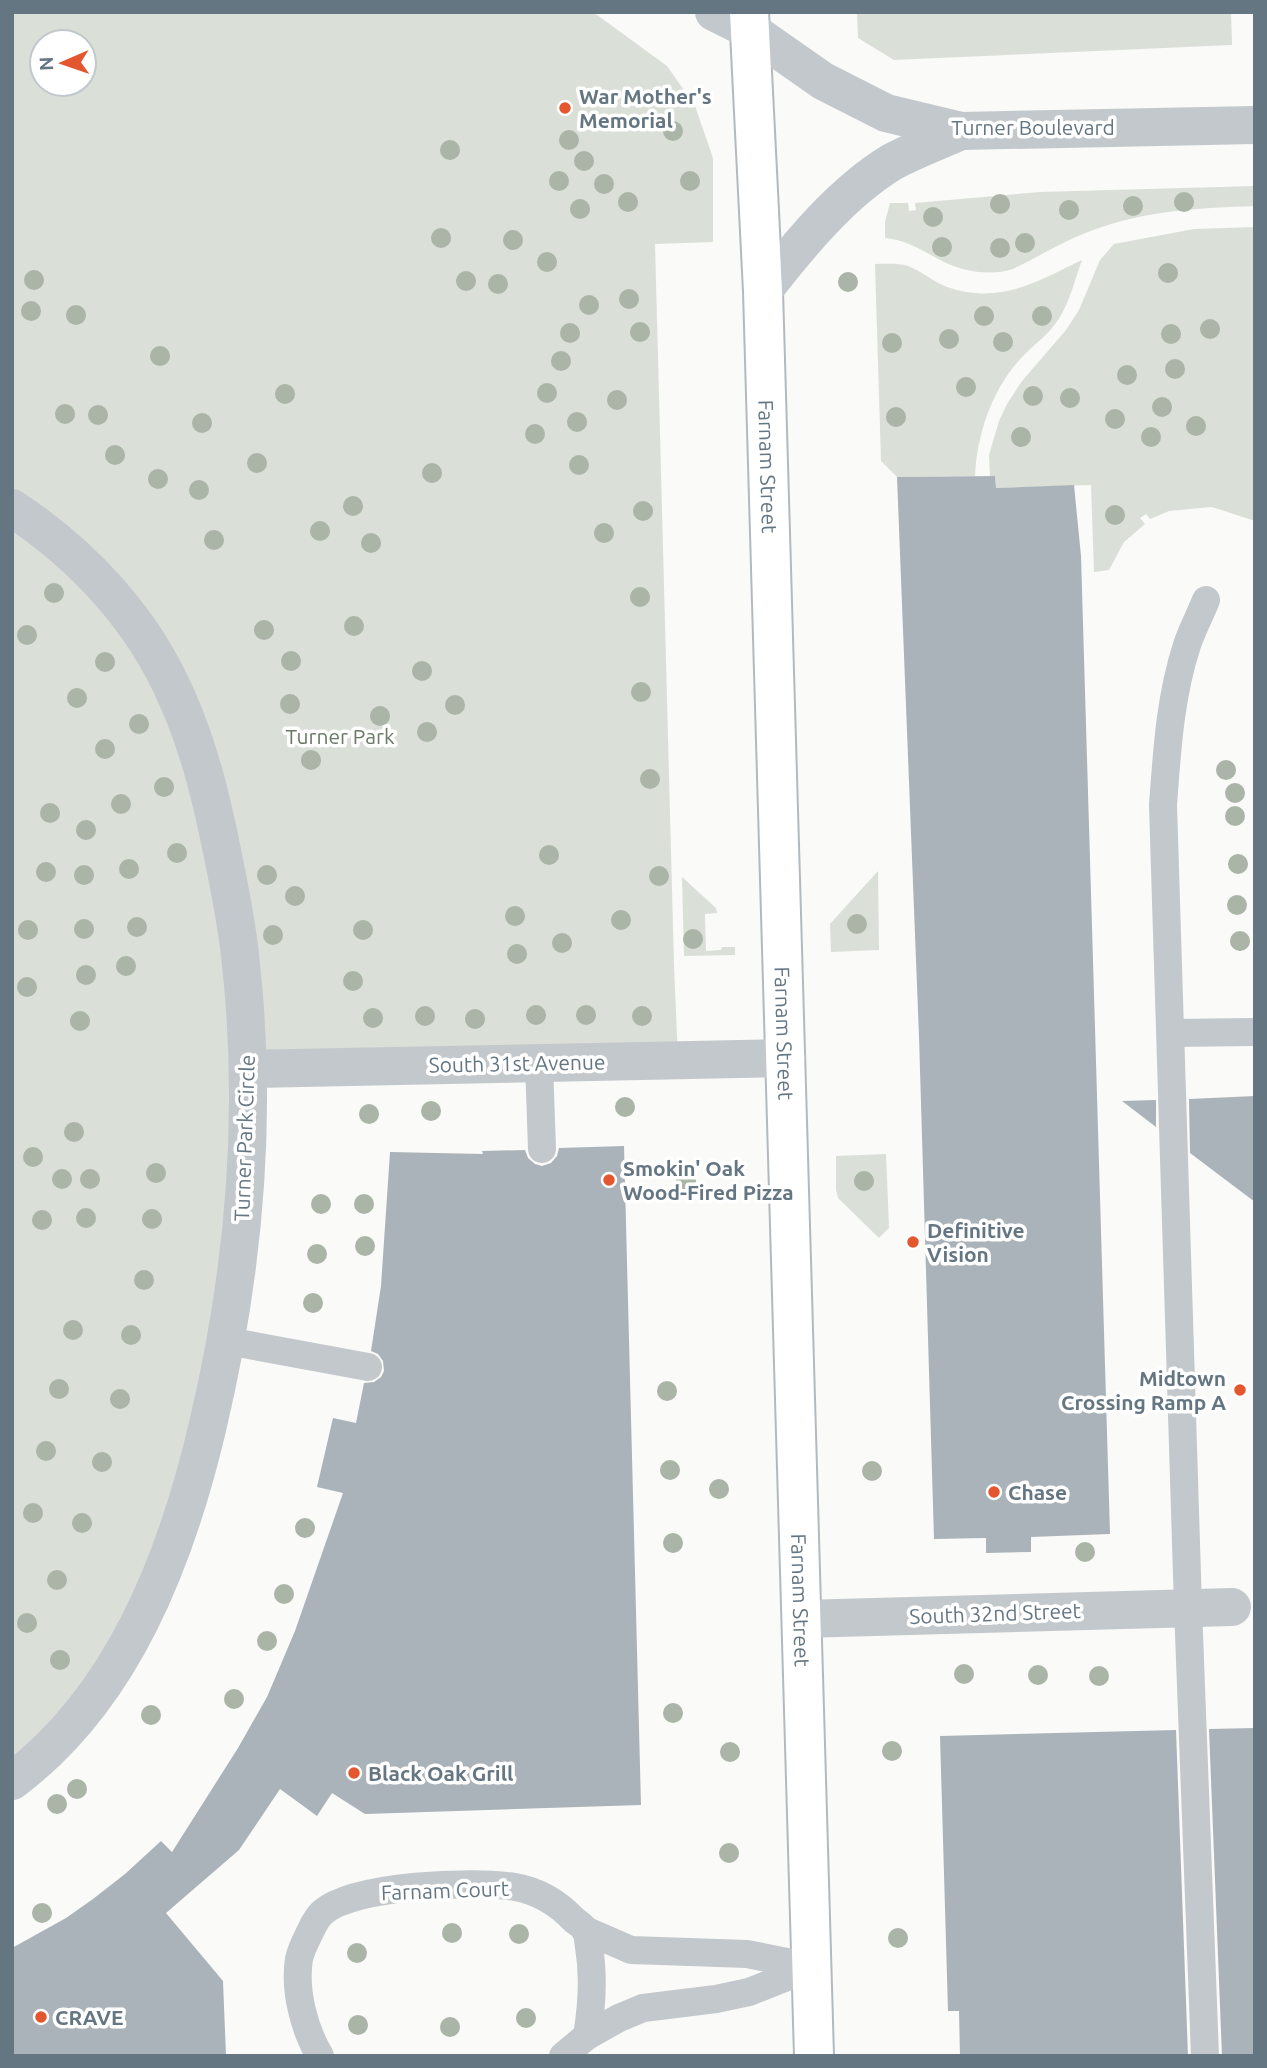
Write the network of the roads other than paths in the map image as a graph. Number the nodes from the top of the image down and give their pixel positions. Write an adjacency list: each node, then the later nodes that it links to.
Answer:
1 (714, 12): 2 (street, Turner Boulevard)
2 (750, 21): 4 (street, Turner Boulevard); 5 (main road, Farnam Street)
3 (1255, 124): 4 (street, Turner Boulevard)
4 (961, 131): 5 (street)
5 (763, 290): 10 (main road, Farnam Street)
6 (12, 508): 12 (street, Turner Park Circle)
7 (1206, 600): 9 (lane)
8 (1255, 1032): 9 (lane)
9 (1171, 1033): 17 (lane)
10 (786, 1058): 11 (street, South 31st Avenue); 18 (main road, Farnam Street)
11 (539, 1063): 12 (street, South 31st Avenue); 13 (lane)
12 (248, 1069): 14 (street, Turner Park Circle)
13 (542, 1149)
14 (227, 1341): 15 (lane); 19 (street, Turner Park Circle)
15 (368, 1367)
16 (1232, 1607): 17 (street, South 32nd Street)
17 (1188, 1608): 18 (street, South 32nd Street); 26 (lane)
18 (802, 1619): 21 (main road, Farnam Street)
19 (12, 1781)
20 (585, 1930): 21 (lane, Farnam Court); 22 (lane); 23 (lane, Farnam Court)
21 (812, 1967): 22 (lane); 25 (main road, Farnam Street)
22 (587, 2036): 24 (lane)
23 (320, 2056)
24 (563, 2056)
25 (814, 2056)
26 (1205, 2056)

